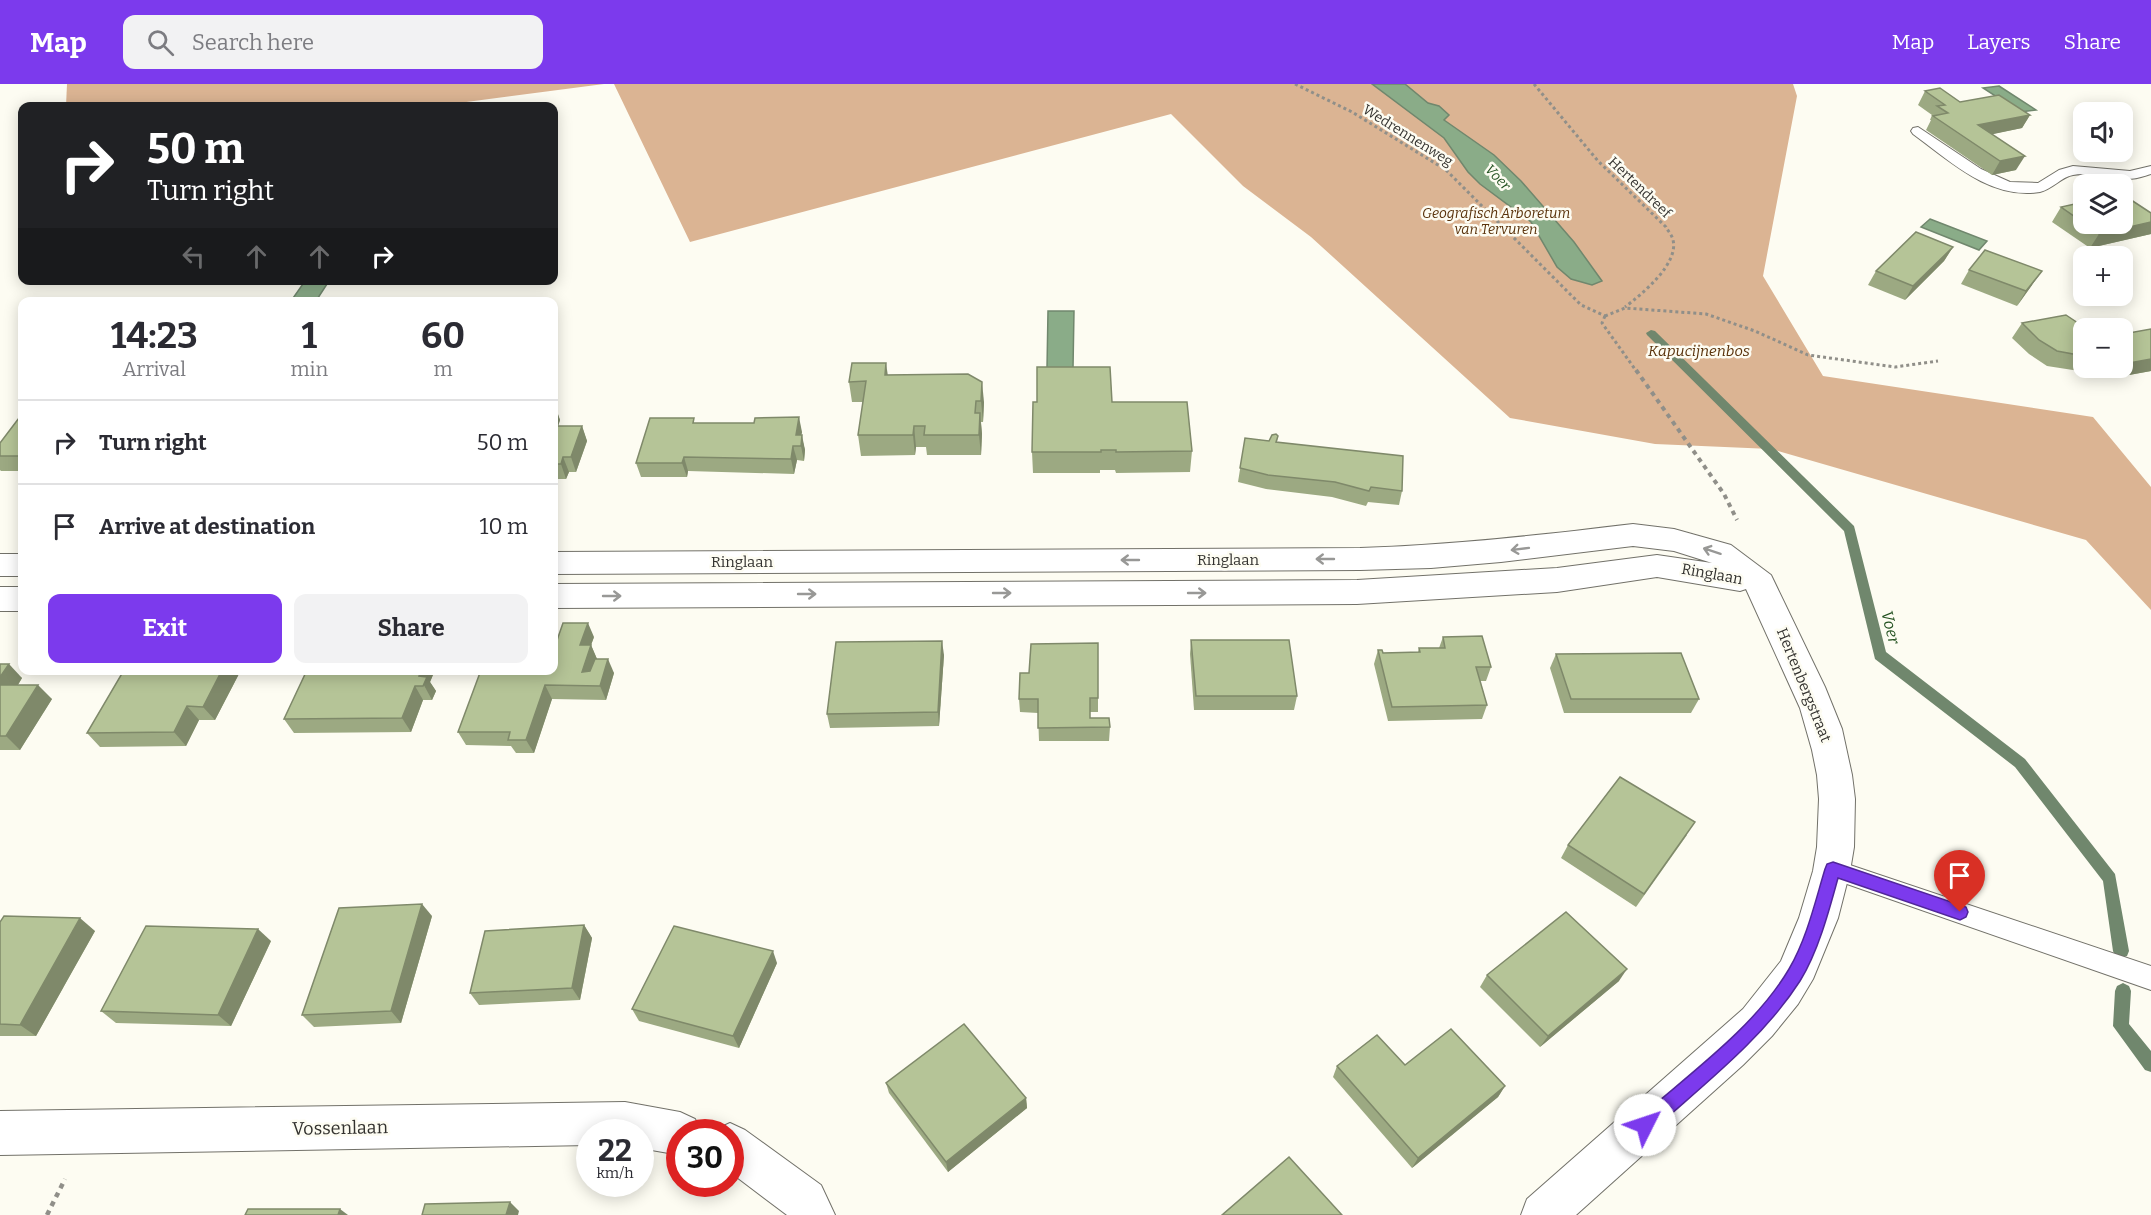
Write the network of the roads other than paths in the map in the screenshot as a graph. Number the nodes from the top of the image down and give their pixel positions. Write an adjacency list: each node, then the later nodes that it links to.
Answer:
1 (1918, 131): 2 (lane)
2 (2151, 170)
3 (558, 562): 6 (street, Ringlaan, one-way to 3)
4 (0, 565): 5 (street)
5 (18, 565)
6 (1761, 583): 7 (street, Ringlaan, one-way to 6); 10 (street, Hertenbergstraat)
7 (558, 596)
8 (0, 599): 9 (street)
9 (18, 599)
10 (1833, 869): 11 (lane); 16 (street, Hertenbergstraat)
11 (2151, 978)
12 (666, 1131): 13 (street, Vossenlaan)
13 (0, 1134)
14 (744, 1155): 15 (street)
15 (813, 1215)
16 (1543, 1215)

